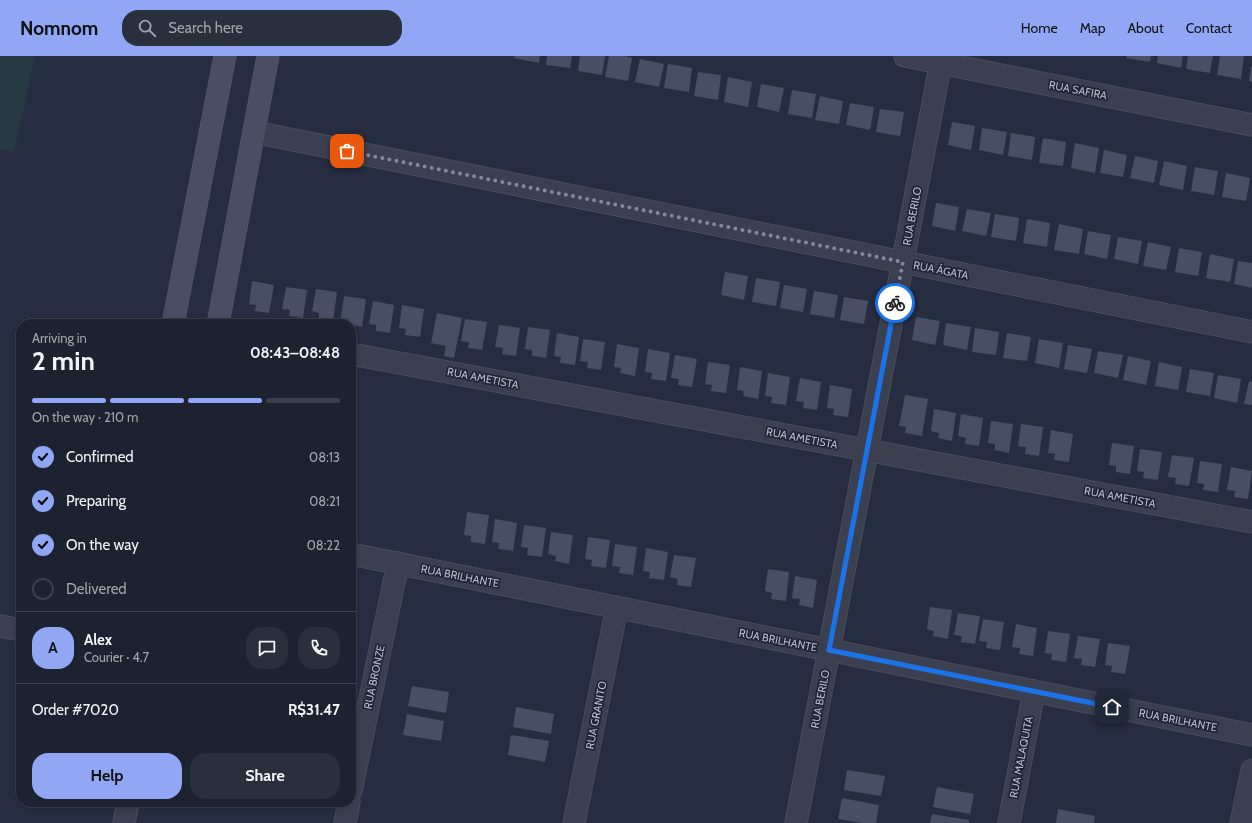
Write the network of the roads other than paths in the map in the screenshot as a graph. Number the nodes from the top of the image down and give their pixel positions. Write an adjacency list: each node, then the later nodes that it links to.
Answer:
1 (225, 56): 8 (street)
2 (268, 56): 6 (street)
3 (905, 56): 4 (street, RUA SAFIRA)
4 (942, 60): 5 (street, RUA SAFIRA); 7 (street, RUA BERILO)
5 (1252, 125)
6 (254, 132): 7 (street, RUA ÁGATA); 9 (street)
7 (903, 262): 10 (street, RUA ÁGATA); 12 (street, RUA BERILO)
8 (175, 319)
9 (219, 319)
10 (1252, 332)
11 (356, 355): 12 (street, RUA AMETISTA)
12 (867, 450): 13 (street, RUA AMETISTA); 19 (street, RUA BERILO)
13 (1252, 522)
14 (356, 555): 15 (street, RUA BRILHANTE)
15 (398, 563): 16 (street, RUA BRILHANTE); 22 (street, RUA BRONZE)
16 (617, 607): 19 (street, RUA BRILHANTE); 28 (street, RUA GRANITO)
17 (0, 626): 18 (street)
18 (16, 629)
19 (829, 650): 20 (street, RUA BRILHANTE); 29 (street, RUA BERILO)
20 (1034, 691): 21 (street, RUA BRILHANTE); 30 (street, RUA MALAQUITA)
21 (1252, 735)
22 (356, 767)
23 (1252, 770): 31 (street)
24 (127, 807): 26 (street)
25 (348, 807): 27 (street)
26 (124, 823)
27 (344, 823)
28 (574, 823)
29 (796, 823)
30 (1009, 823)
31 (1241, 823)

